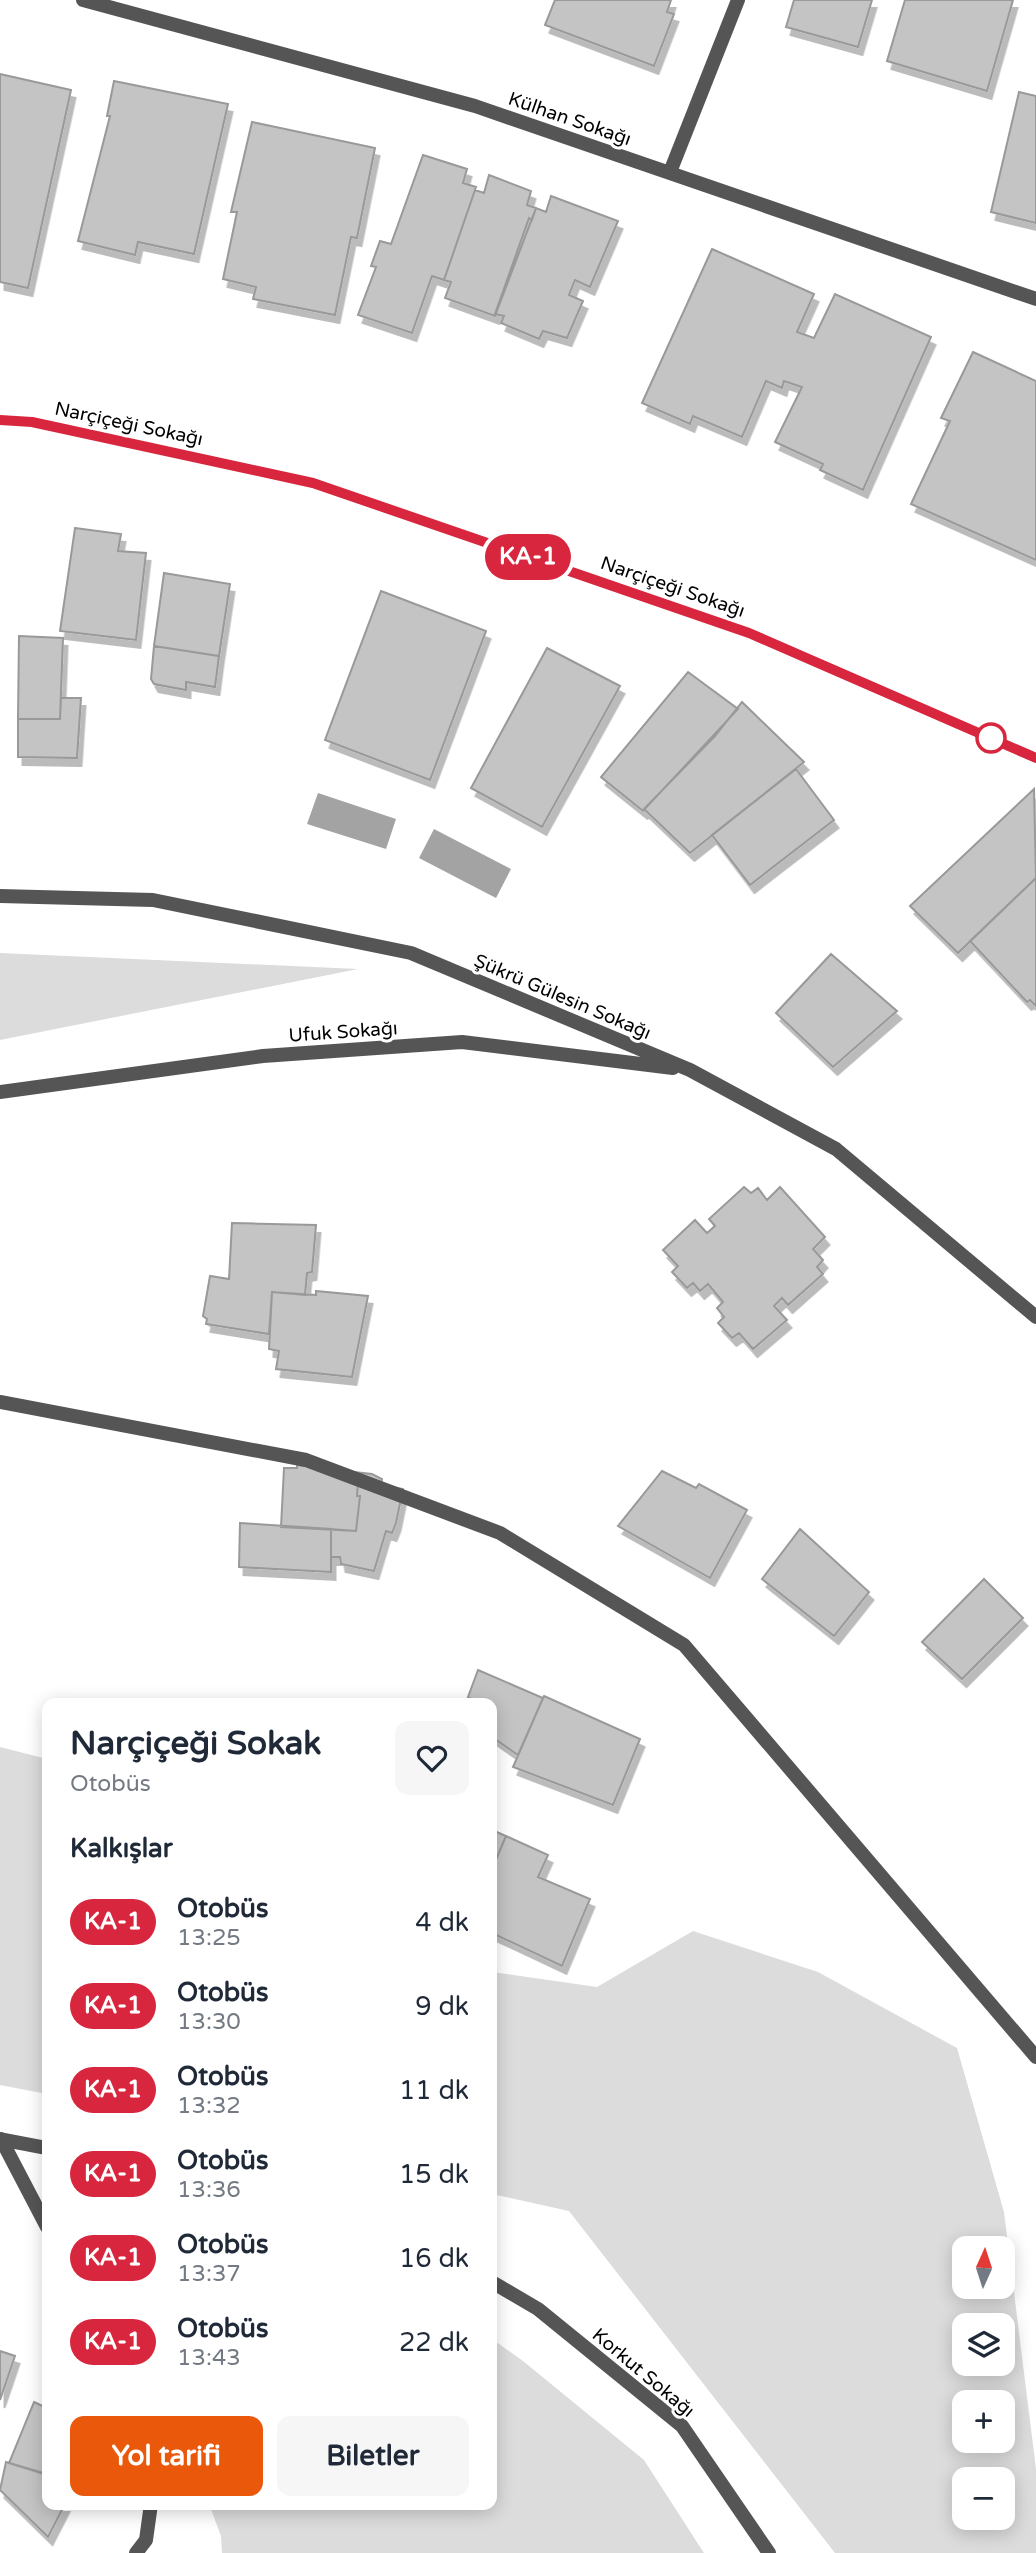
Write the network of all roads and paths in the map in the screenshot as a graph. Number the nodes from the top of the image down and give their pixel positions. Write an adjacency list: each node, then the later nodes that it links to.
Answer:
1 (83, 0): 3 (street, Külhan Sokağı)
2 (738, 0): 3 (street)
3 (670, 172): 4 (street, Külhan Sokağı)
4 (1036, 299)
5 (0, 420): 6 (street, Narçiçeği Sokağı)
6 (1036, 758)
7 (0, 896): 8 (street, Şükrü Gülesin Sokağı)
8 (690, 1070): 9 (street, Ufuk Sokağı); 10 (street, Şükrü Gülesin Sokağı)
9 (0, 1091)
10 (1036, 1317)
11 (0, 1402): 12 (street)
12 (1036, 2057)
13 (0, 2139): 14 (street); 15 (street)
14 (42, 2147)
15 (42, 2218)
16 (497, 2284): 19 (street, Korkut Sokağı)
17 (150, 2510): 18 (street)
18 (136, 2553)
19 (769, 2553)

